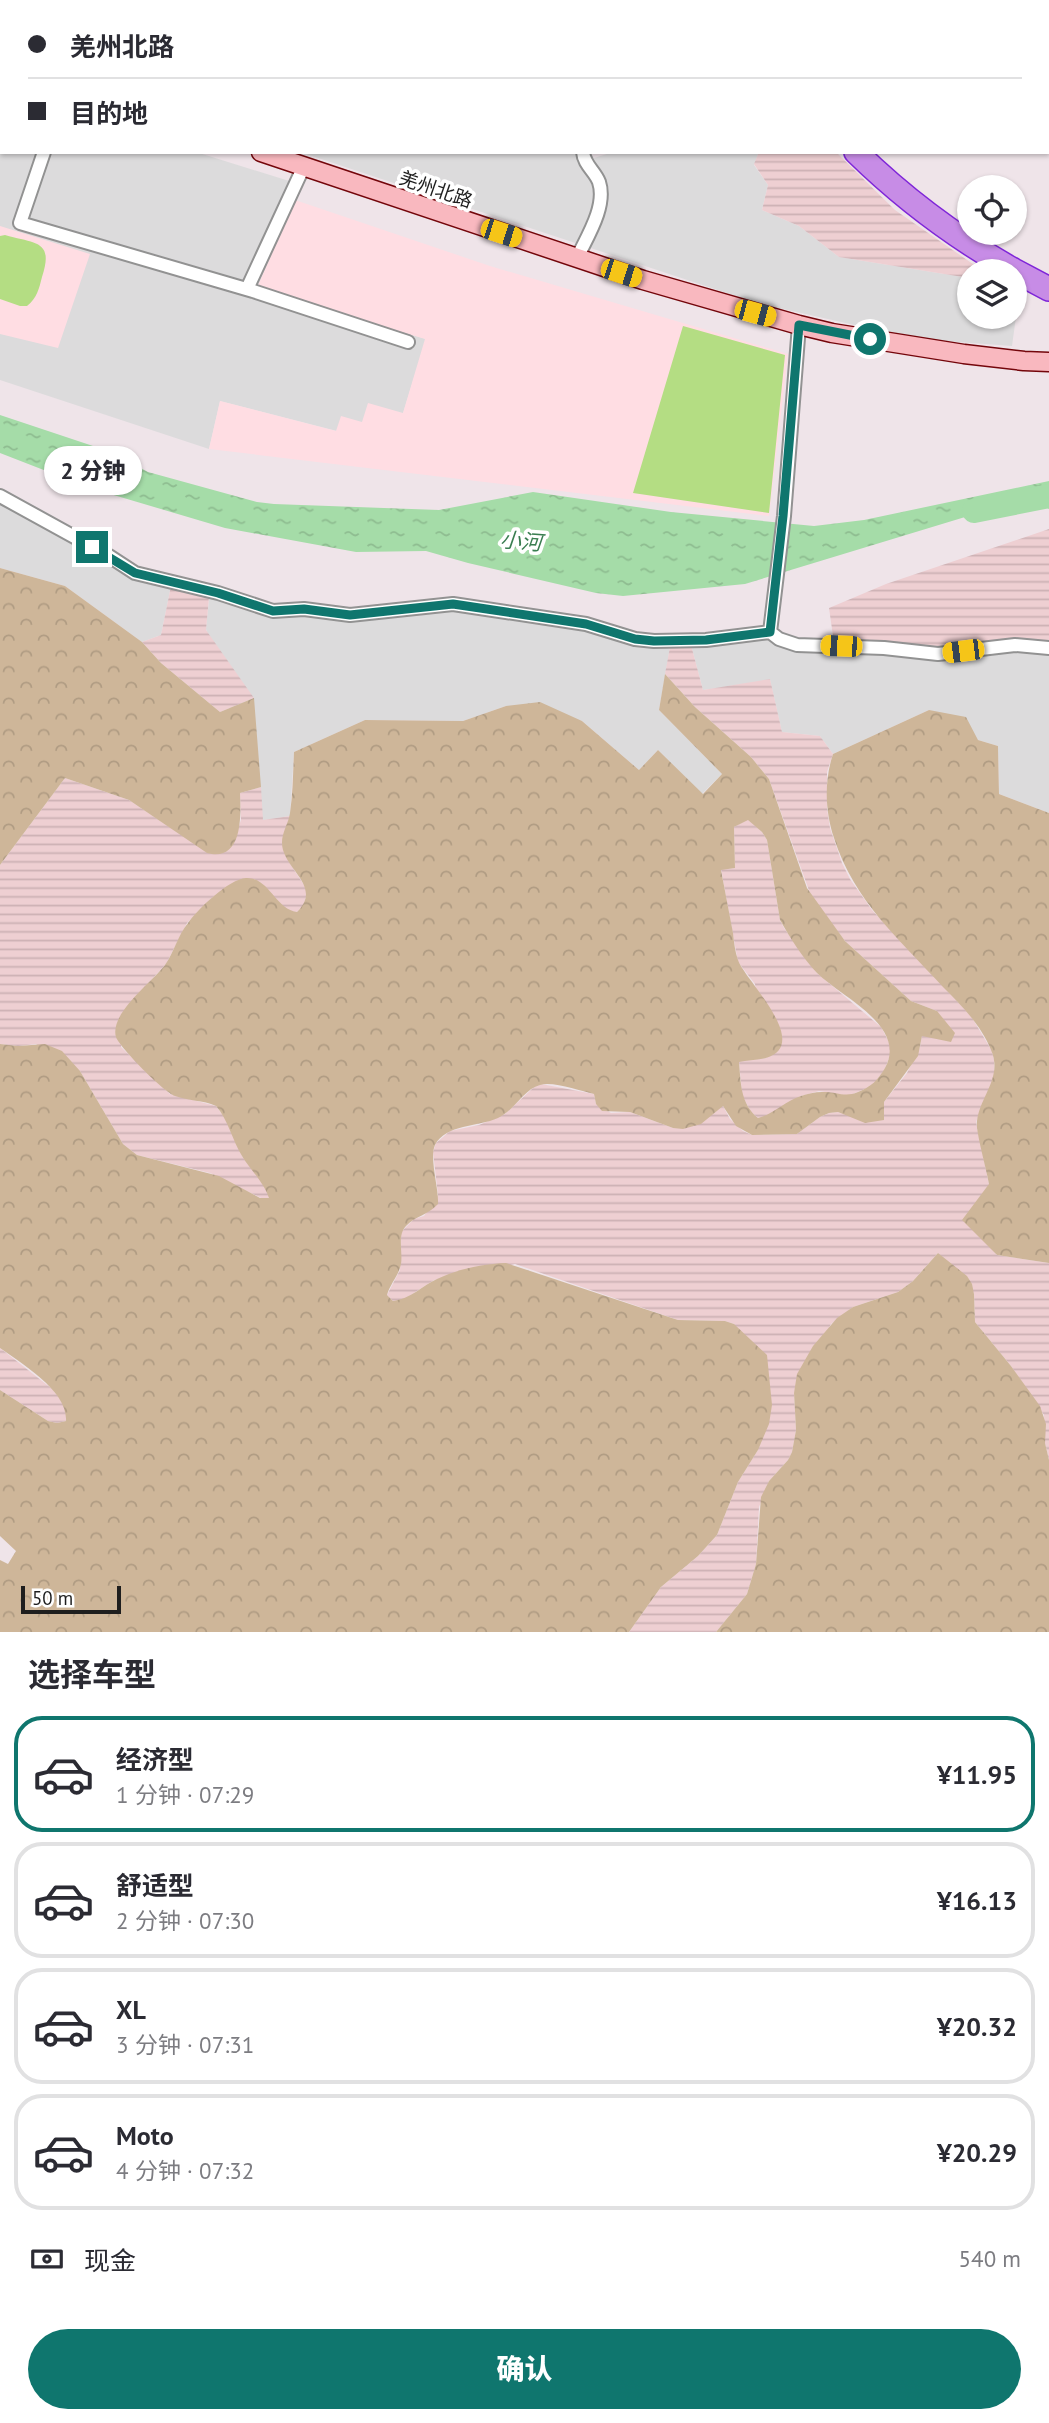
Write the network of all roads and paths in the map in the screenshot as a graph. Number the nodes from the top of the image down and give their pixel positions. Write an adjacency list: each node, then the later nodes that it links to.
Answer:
1 (43, 154): 9 (street)
2 (267, 154): 5 (main road, 羌州北路)
3 (583, 154): 6 (street)
4 (858, 154): 7 (highway)
5 (304, 166): 6 (main road, 羌州北路); 9 (street)
6 (578, 258): 11 (main road, 羌州北路)
7 (996, 259)
8 (1027, 277): 10 (highway)
9 (247, 289): 12 (street)
10 (1049, 289)
11 (799, 325): 13 (main road, 羌州北路); 15 (street)
12 (408, 342)
13 (1049, 362)
14 (0, 496): 15 (street)
15 (771, 625): 16 (street)
16 (1049, 648)

